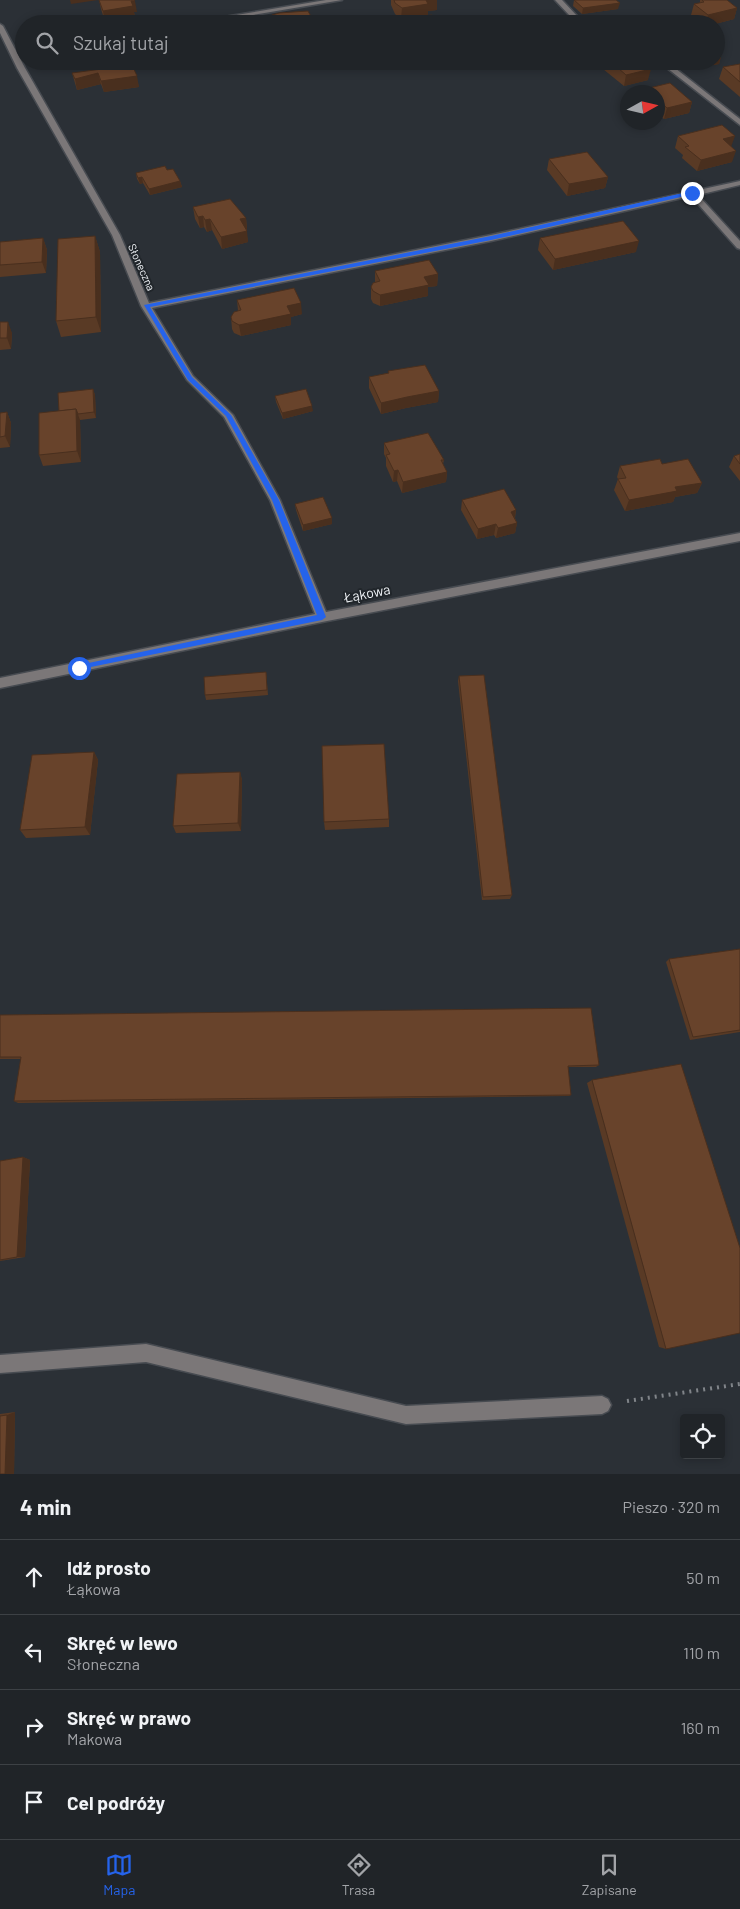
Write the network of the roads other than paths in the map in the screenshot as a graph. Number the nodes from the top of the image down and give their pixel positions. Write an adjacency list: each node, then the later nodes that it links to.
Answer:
1 (339, 0): 3 (street)
2 (558, 0): 4 (street)
3 (243, 15)
4 (573, 15)
5 (0, 26): 6 (street, Słoneczna)
6 (12, 50): 7 (street); 8 (street, Słoneczna)
7 (15, 50)
8 (15, 55)
9 (23, 70): 15 (street, Słoneczna)
10 (672, 70): 11 (street)
11 (740, 123)
12 (740, 183): 13 (street)
13 (692, 193): 14 (street); 15 (street)
14 (740, 246)
15 (146, 306): 17 (street, Słoneczna)
16 (740, 537): 17 (street, Łąkowa)
17 (322, 617): 18 (street, Łąkowa)
18 (0, 683)
19 (0, 1364): 20 (street)
20 (602, 1405)

